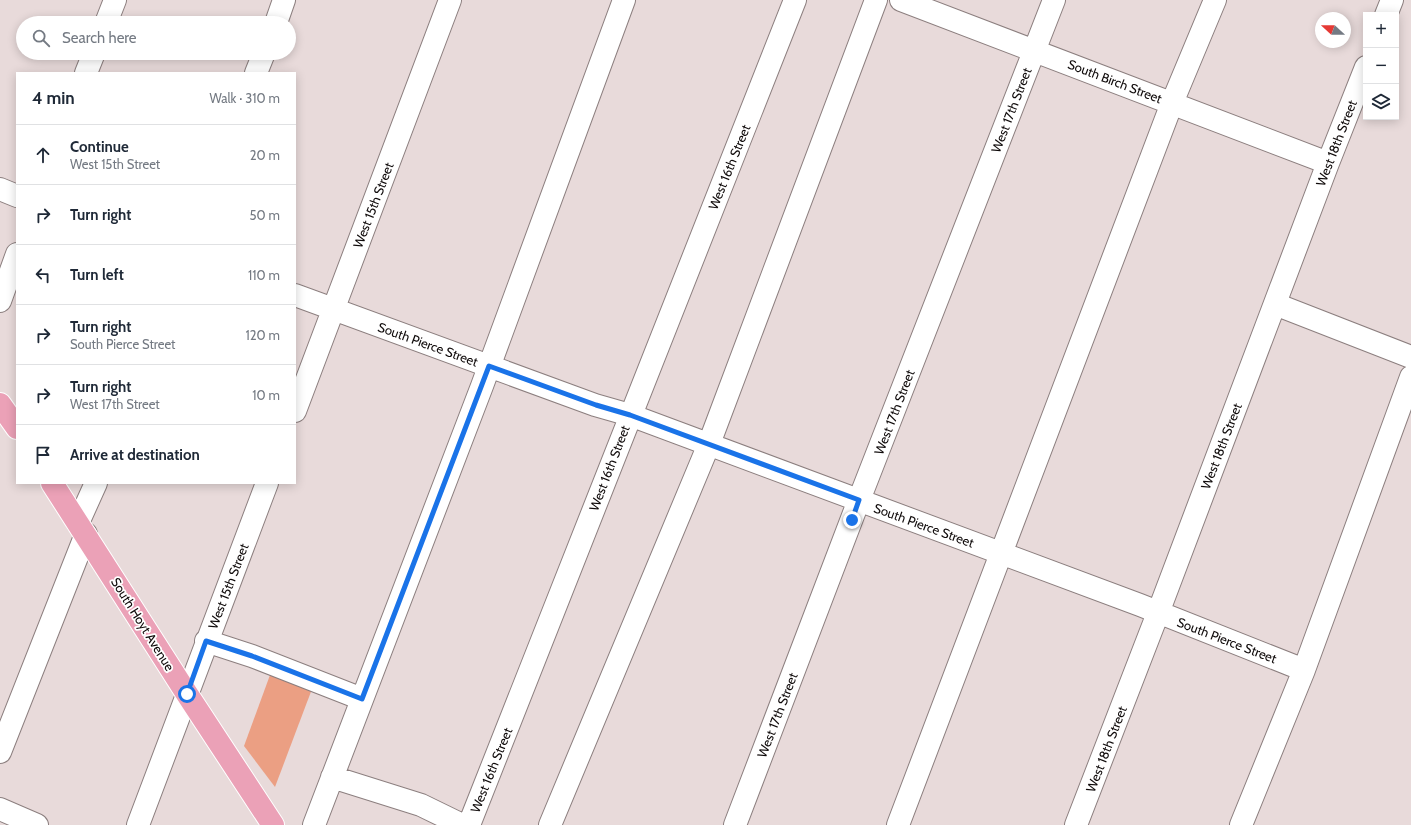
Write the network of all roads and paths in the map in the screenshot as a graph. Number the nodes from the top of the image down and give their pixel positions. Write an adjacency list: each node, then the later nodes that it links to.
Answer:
1 (115, 0): 12 (street)
2 (284, 0): 13 (street)
3 (450, 0): 28 (street, West 15th Street)
4 (624, 0): 30 (street)
5 (795, 0): 34 (street, West 16th Street)
6 (876, 0): 36 (street)
7 (901, 0): 14 (street, South Birch Street)
8 (1054, 0): 14 (street, West 17th Street)
9 (1215, 0): 20 (street)
10 (1392, 0): 11 (street)
11 (1387, 12)
12 (109, 16)
13 (278, 16)
14 (1034, 50): 20 (street, South Birch Street); 40 (street, West 17th Street)
15 (91, 60): 17 (street)
16 (261, 60): 18 (street)
17 (86, 72)
18 (256, 72)
19 (1363, 74): 21 (street, West 18th Street)
20 (1172, 103): 21 (street, South Birch Street); 42 (street)
21 (1328, 162): 27 (street, West 18th Street)
22 (0, 190): 23 (street)
23 (16, 196)
24 (16, 257): 26 (street)
25 (296, 295): 28 (street, South Pierce Street)
26 (0, 301)
27 (1275, 304): 29 (street); 43 (street, West 18th Street)
28 (333, 310): 30 (street, South Pierce Street); 33 (street, West 15th Street)
29 (1411, 357)
30 (489, 366): 34 (street, South Pierce Street); 47 (street)
31 (1411, 377): 45 (street)
32 (0, 404): 35 (main road)
33 (296, 408)
34 (630, 415): 36 (street, South Pierce Street); 56 (street, West 16th Street)
35 (16, 427)
36 (709, 444): 40 (street, South Pierce Street); 57 (street)
37 (53, 484): 41 (main road, South Hoyt Avenue)
38 (96, 484): 41 (street)
39 (267, 484): 44 (street, West 15th Street)
40 (859, 500): 42 (street, South Pierce Street); 58 (street, West 17th Street)
41 (82, 529): 46 (main road, South Hoyt Avenue); 48 (street)
42 (1001, 553): 43 (street, South Pierce Street); 59 (street)
43 (1158, 613): 45 (street, South Pierce Street); 60 (street, West 18th Street)
44 (206, 641): 46 (street, West 15th Street); 47 (street)
45 (1304, 670): 61 (street)
46 (187, 694): 52 (street, West 15th Street); 53 (main road, South Hoyt Avenue)
47 (362, 699): 49 (street)
48 (2, 743)
49 (332, 777): 54 (street); 55 (street)
50 (0, 809): 51 (street)
51 (37, 825)
52 (138, 825)
53 (273, 825)
54 (314, 825)
55 (462, 825)
56 (469, 825)
57 (550, 825)
58 (735, 825)
59 (898, 825)
60 (1076, 825)
61 (1241, 825)

